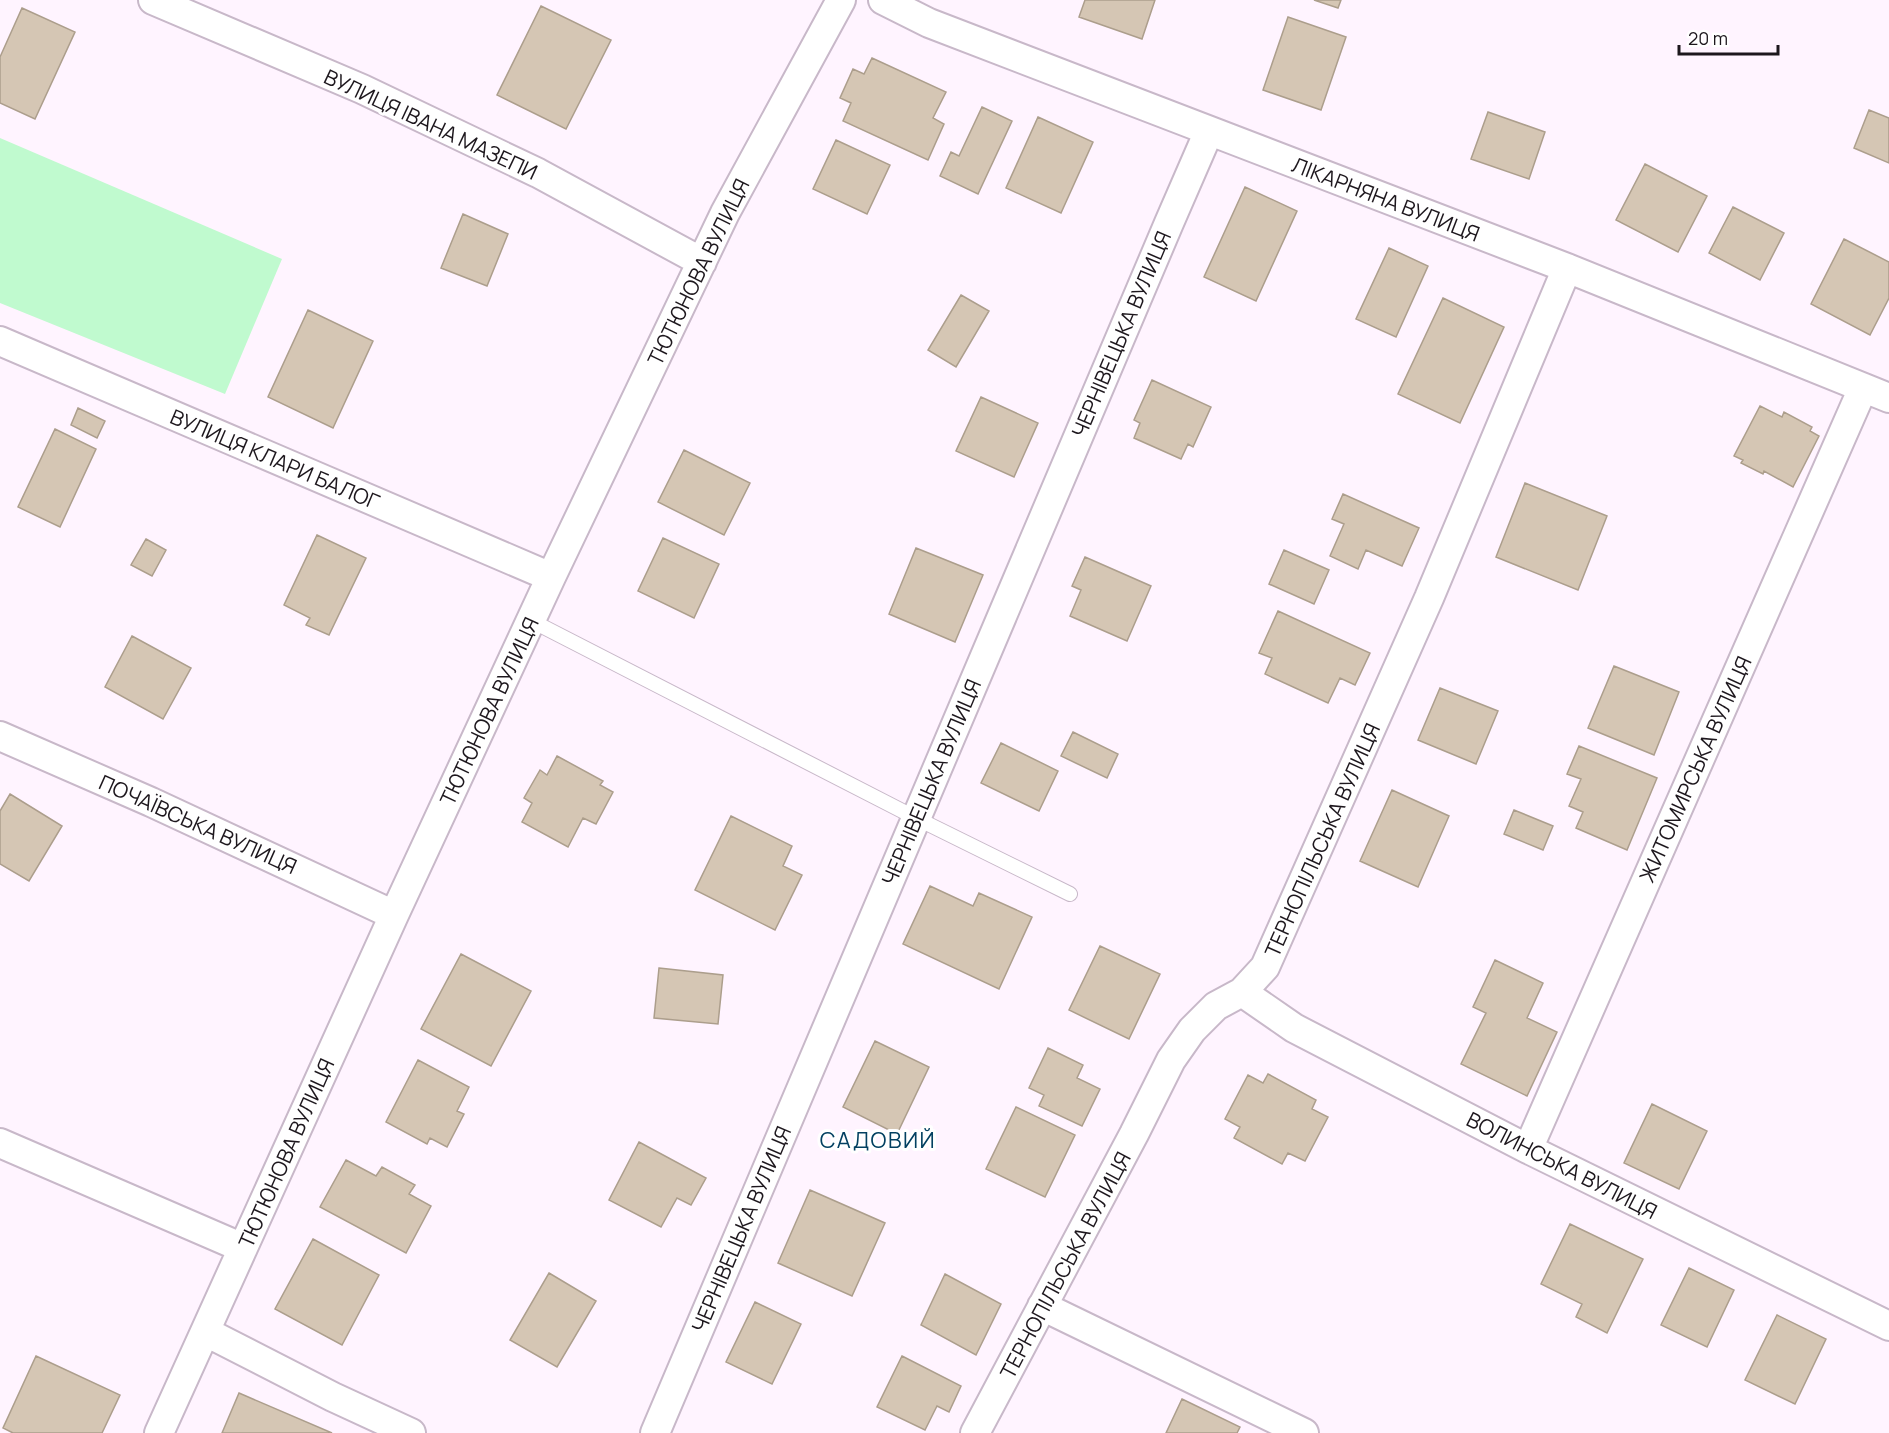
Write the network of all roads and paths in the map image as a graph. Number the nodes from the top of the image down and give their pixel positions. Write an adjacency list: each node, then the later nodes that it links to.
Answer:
1 (153, 0): 5 (street, ВУЛИЦЯ ІВАНА МАЗЕПИ)
2 (841, 0): 5 (street, ТЮТЮНОВА ВУЛИЦЯ)
3 (883, 0): 4 (street, ЛІКАРНЯНА ВУЛИЦЯ)
4 (1209, 131): 6 (street, ЛІКАРНЯНА ВУЛИЦЯ); 12 (street, ЧЕРНІВЕЦЬКА ВУЛИЦЯ)
5 (702, 262): 9 (street, ТЮТЮНОВА ВУЛИЦЯ)
6 (1567, 268): 8 (street, ЛІКАРНЯНА ВУЛИЦЯ); 15 (street, ТЕРНОПІЛЬСЬКА ВУЛИЦЯ)
7 (0, 341): 9 (street, ВУЛИЦЯ КЛАРИ БАЛОГ)
8 (1876, 393): 17 (street, ЖИТОМИРСЬКА ВУЛИЦЯ)
9 (551, 577): 10 (street, ТЮТЮНОВА ВУЛИЦЯ)
10 (530, 620): 12 (lane); 14 (street, ТЮТЮНОВА ВУЛИЦЯ)
11 (0, 736): 14 (street, ПОЧАЇВСЬКА ВУЛИЦЯ)
12 (916, 818): 13 (lane); 24 (street, ЧЕРНІВЕЦЬКА ВУЛИЦЯ)
13 (1070, 894)
14 (394, 915): 18 (street, ТЮТЮНОВА ВУЛИЦЯ)
15 (1242, 992): 17 (street, ВОЛИНСЬКА ВУЛИЦЯ); 19 (street, ТЕРНОПІЛЬСЬКА ВУЛИЦЯ)
16 (0, 1143): 18 (street)
17 (1528, 1149): 20 (street, ВОЛИНСЬКА ВУЛИЦЯ)
18 (243, 1248): 21 (street, ТЮТЮНОВА ВУЛИЦЯ)
19 (1042, 1306): 25 (street, ТЕРНОПІЛЬСЬКА ВУЛИЦЯ); 26 (street)
20 (1889, 1326)
21 (206, 1332): 22 (street, ТЮТЮНОВА ВУЛИЦЯ); 23 (street)
22 (159, 1433)
23 (411, 1433)
24 (655, 1433)
25 (975, 1433)
26 (1304, 1433)

